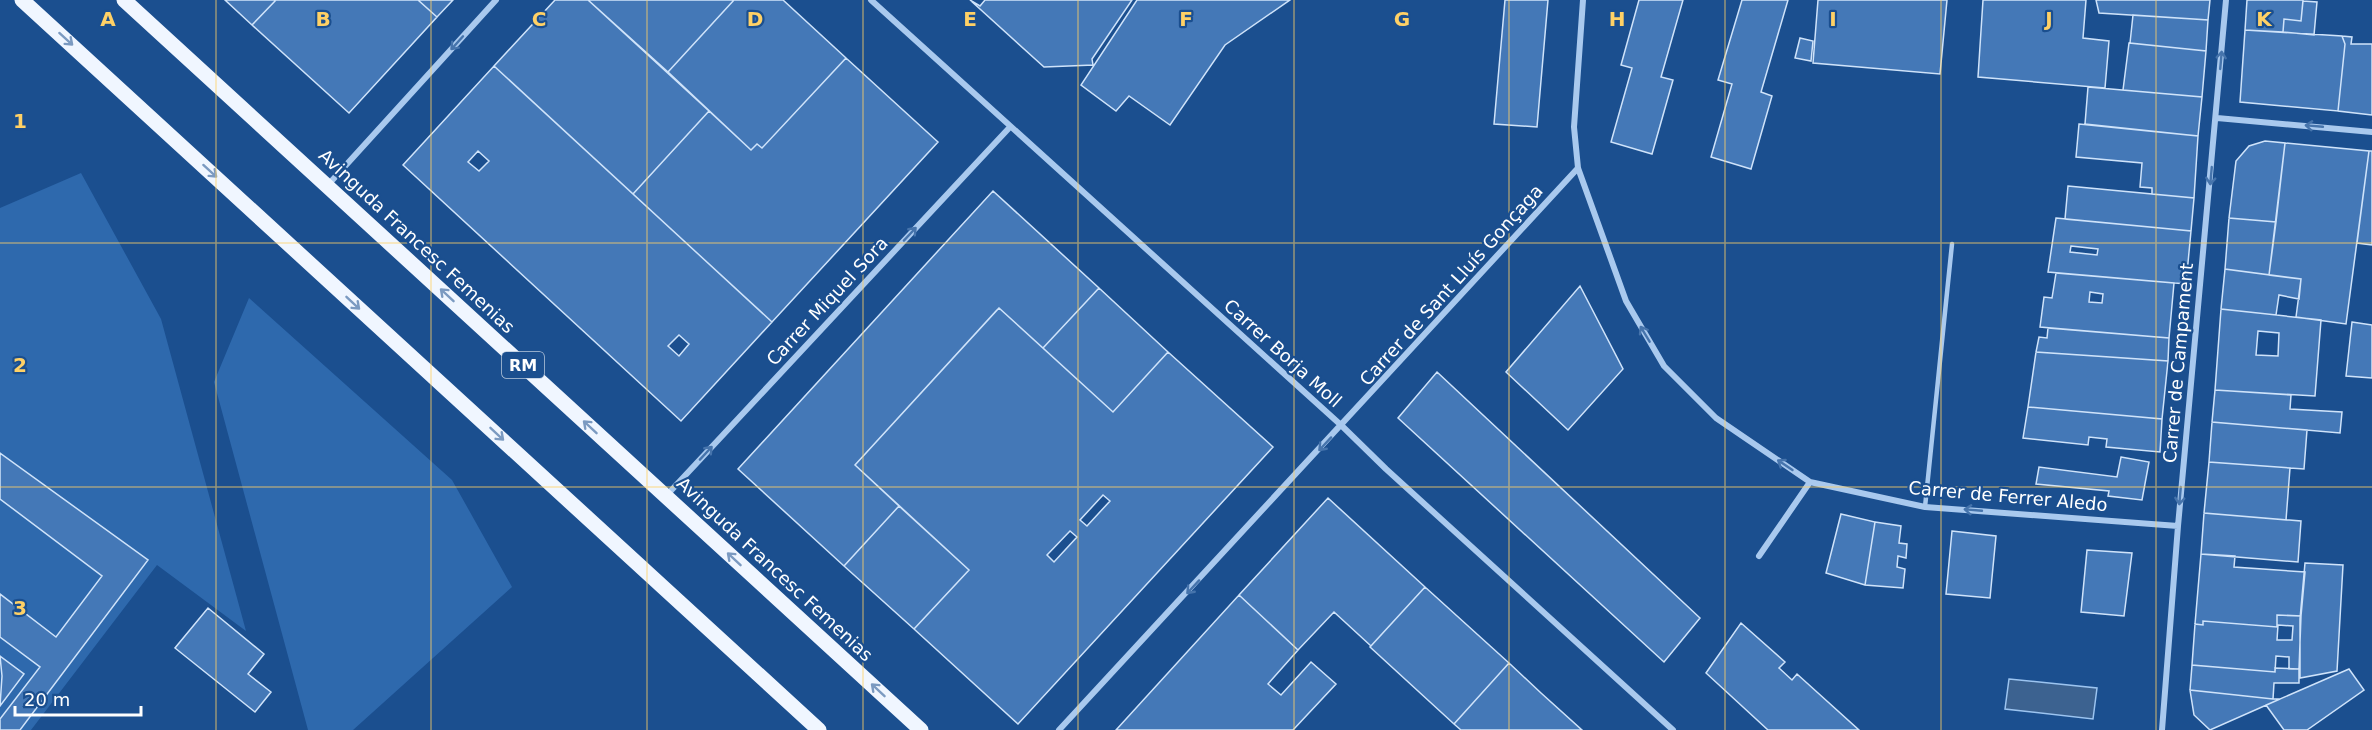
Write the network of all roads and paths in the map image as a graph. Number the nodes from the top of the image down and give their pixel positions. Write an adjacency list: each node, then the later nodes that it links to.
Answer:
1 (22, 0): 19 (main road, one-way to 19)
2 (124, 0): 11 (main road, Avinguda Francesc Femenias / RM)
3 (496, 0): 11 (street, one-way to 11)
4 (871, 0): 8 (street, Carrer Borja Moll)
5 (1583, 0): 10 (street)
6 (2226, 0): 7 (street, Carrer de Campament, one-way to 6)
7 (2217, 118): 9 (street, one-way to 7); 17 (street, Carrer de Campament, one-way to 17)
8 (1010, 127): 13 (street, Carrer Borja Moll); 15 (street, Carrer Miquel Sora, one-way to 8)
9 (2372, 132)
10 (1578, 168): 13 (street, Carrer de Sant Lluís Gonçaga); 14 (street, Carrer de Ferrer Aledo, one-way to 10)
11 (327, 186): 15 (main road, Avinguda Francesc Femenias / RM, one-way to 11)
12 (1952, 244): 16 (lane)
13 (1342, 426): 21 (street, Carrer de Sant Lluís Gonçaga, one-way to 21); 22 (street, Carrer Borja Moll)
14 (1810, 482): 16 (street, Carrer de Ferrer Aledo); 18 (street)
15 (666, 496): 20 (main road, Avinguda Francesc Femenias / RM, one-way to 15)
16 (1925, 507): 17 (street, Carrer de Ferrer Aledo, one-way to 16)
17 (2178, 526): 23 (street, Carrer de Campament)
18 (1759, 556)
19 (819, 730)
20 (921, 730)
21 (1059, 730)
22 (1673, 730)
23 (2162, 730)

